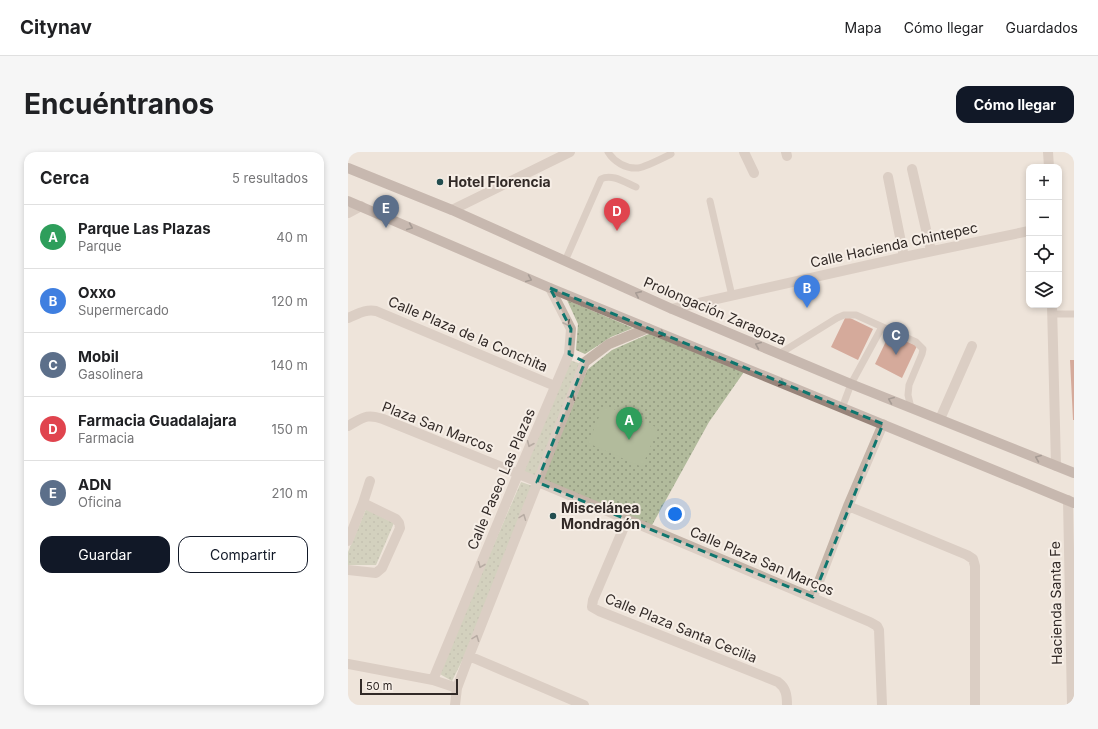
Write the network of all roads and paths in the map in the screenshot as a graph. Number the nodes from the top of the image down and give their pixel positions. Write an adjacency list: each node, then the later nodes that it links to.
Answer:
1 (570, 152): 15 (street)
2 (608, 152): 5 (lane)
3 (744, 152): 9 (street)
4 (1048, 152): 6 (street)
5 (671, 154)
6 (1049, 164)
7 (348, 168): 15 (main road, Prolongación Zaragoza)
8 (912, 169): 18 (street)
9 (754, 173)
10 (888, 177): 19 (street)
11 (636, 187): 20 (lane)
12 (348, 201): 14 (main road)
13 (710, 201): 22 (lane)
14 (361, 206): 16 (street); 21 (main road, one-way to 21)
15 (452, 210): 20 (main road, Prolongación Zaragoza)
16 (348, 213)
17 (1026, 232): 18 (street, Calle Hacienda Chintepec)
18 (931, 251): 19 (street, Calle Hacienda Chintepec)
19 (904, 257): 22 (street, Calle Hacienda Chintepec)
20 (566, 261): 23 (main road, Prolongación Zaragoza, one-way to 20)
21 (550, 288): 28 (main road); 30 (street, Calle Paseo Las Plazas, one-way to 30)
22 (732, 296): 23 (street, Calle Hacienda Chintepec)
23 (672, 309): 31 (main road, Prolongación Zaragoza, one-way to 23)
24 (1052, 310): 25 (lane); 40 (street)
25 (1074, 314)
26 (348, 318): 34 (street, Calle Plaza de la Conchita)
27 (882, 327): 31 (lane); 33 (lane); 36 (lane)
28 (648, 328): 32 (street); 35 (main road, one-way to 35)
29 (972, 346): 37 (street)
30 (569, 354): 32 (street); 34 (street, Calle Paseo Las Plazas)
31 (779, 354): 33 (main road, Prolongación Zaragoza)
32 (585, 362): 44 (street, one-way to 32)
33 (851, 384): 35 (lane); 36 (main road, Prolongación Zaragoza, one-way to 33)
34 (555, 386): 42 (street, Calle Paseo Las Plazas, one-way to 42)
35 (842, 408): 38 (main road)
36 (911, 408): 37 (main road, Prolongación Zaragoza)
37 (940, 419): 40 (main road, Prolongación Zaragoza, one-way to 37)
38 (883, 424): 45 (main road); 47 (street)
39 (348, 426): 42 (street, Plaza San Marcos)
40 (1056, 466): 41 (main road, Prolongación Zaragoza)
41 (1074, 473)
42 (518, 474): 44 (street, Calle Plaza San Marcos); 54 (street, Calle Paseo Las Plazas, one-way to 54)
43 (370, 481): 46 (street)
44 (538, 482): 48 (street, Calle Plaza San Marcos); 52 (street, one-way to 44)
45 (1071, 502): 61 (street, Hacienda Santa Fe)
46 (363, 503): 49 (street); 50 (street)
47 (848, 506): 51 (street); 60 (street)
48 (627, 520): 51 (street, Calle Plaza San Marcos); 58 (street, Calle Plaza Santa Cecilia)
49 (348, 542)
50 (348, 570)
51 (813, 597): 59 (street, Calle Plaza San Marcos)
52 (469, 656): 55 (street); 57 (street)
53 (348, 664): 54 (street)
54 (434, 680): 55 (street)
55 (457, 688): 56 (street)
56 (455, 705)
57 (584, 705)
58 (788, 705)
59 (882, 705)
60 (975, 705)
61 (1072, 705)

